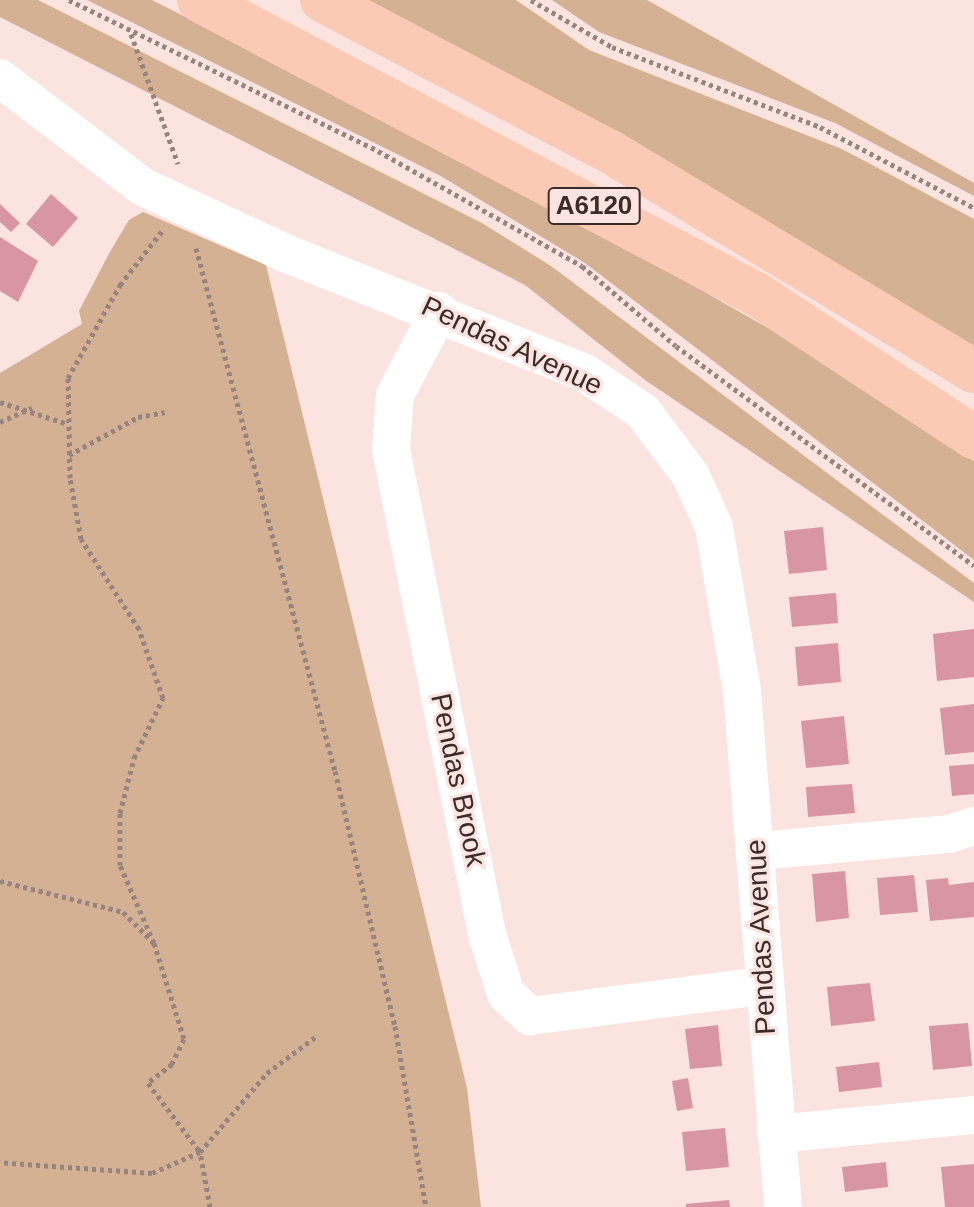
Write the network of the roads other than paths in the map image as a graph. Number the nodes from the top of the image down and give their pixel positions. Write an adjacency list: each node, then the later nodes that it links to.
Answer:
1 (199, 0): 6 (highway, A6120)
2 (322, 0): 5 (highway, A6120)
3 (0, 78): 4 (street, Pendas Avenue)
4 (439, 311): 8 (street, Pendas Avenue); 9 (street, Pendas Brook)
5 (974, 371)
6 (974, 437)
7 (974, 826): 8 (street)
8 (757, 851): 9 (street, Pendas Avenue)
9 (762, 986): 11 (street, Pendas Avenue)
10 (974, 1115): 11 (street)
11 (776, 1134): 12 (street, Pendas Avenue)
12 (783, 1207)

